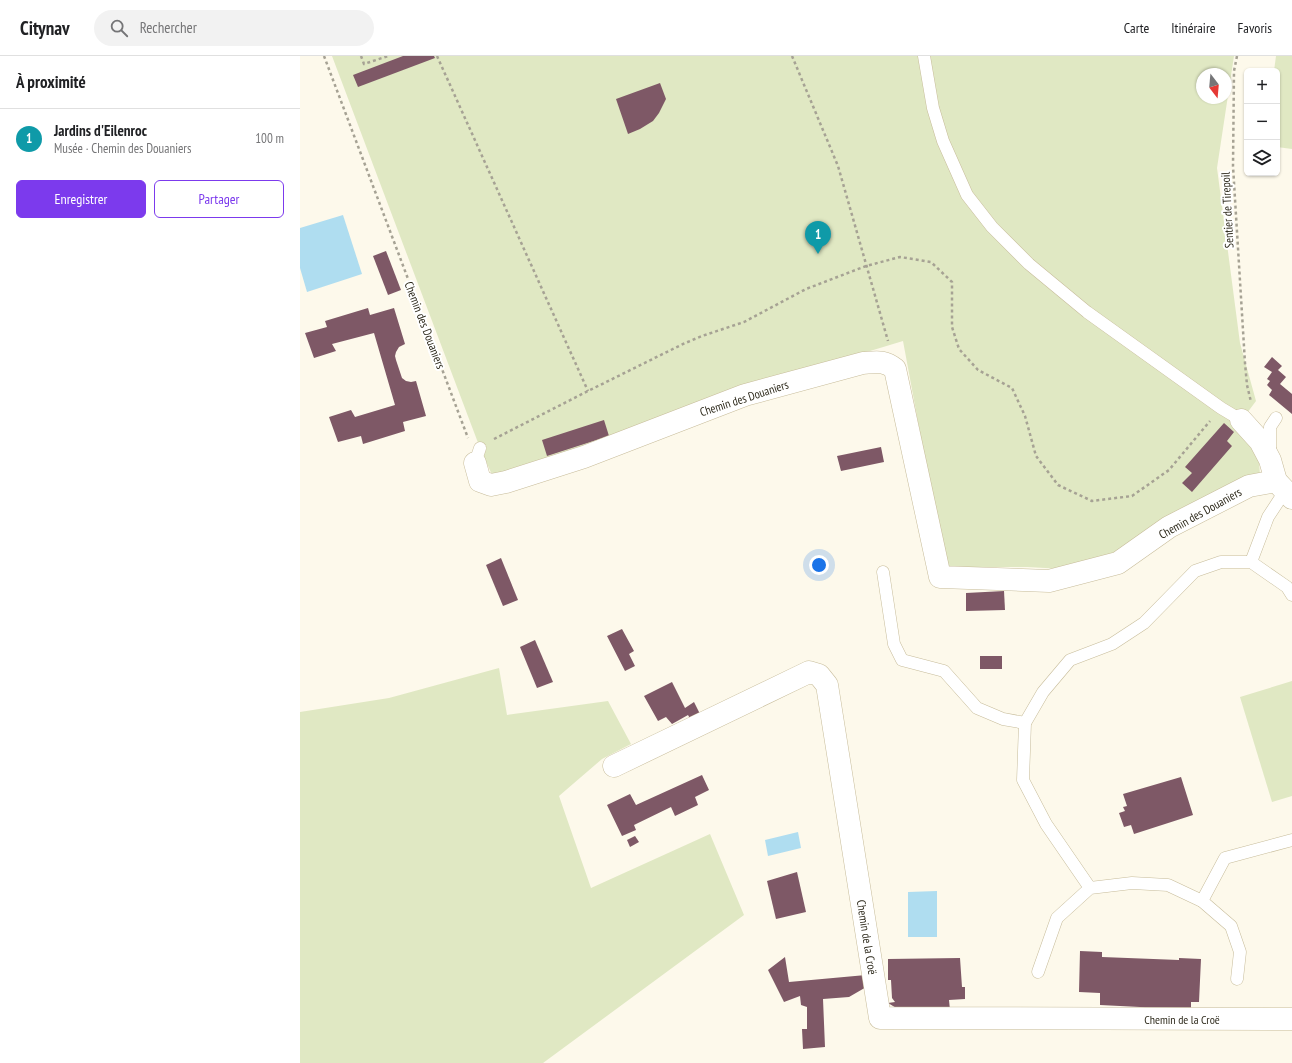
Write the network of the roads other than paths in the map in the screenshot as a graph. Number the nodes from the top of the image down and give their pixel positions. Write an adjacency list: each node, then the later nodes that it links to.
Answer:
1 (924, 56): 3 (lane)
2 (1276, 418): 5 (lane)
3 (1241, 420): 5 (street)
4 (477, 455): 6 (street, Chemin des Douaniers)
5 (1270, 460): 6 (street)
6 (1284, 490): 7 (lane)
7 (1250, 562): 9 (lane); 10 (lane)
8 (883, 572): 10 (lane)
9 (1292, 595)
10 (1025, 723): 13 (lane)
11 (614, 766): 17 (street, Chemin de la Croë)
12 (1292, 840): 14 (lane)
13 (1090, 888): 14 (lane); 15 (lane)
14 (1202, 901): 16 (lane)
15 (1038, 972)
16 (1237, 979)
17 (1292, 1019)

